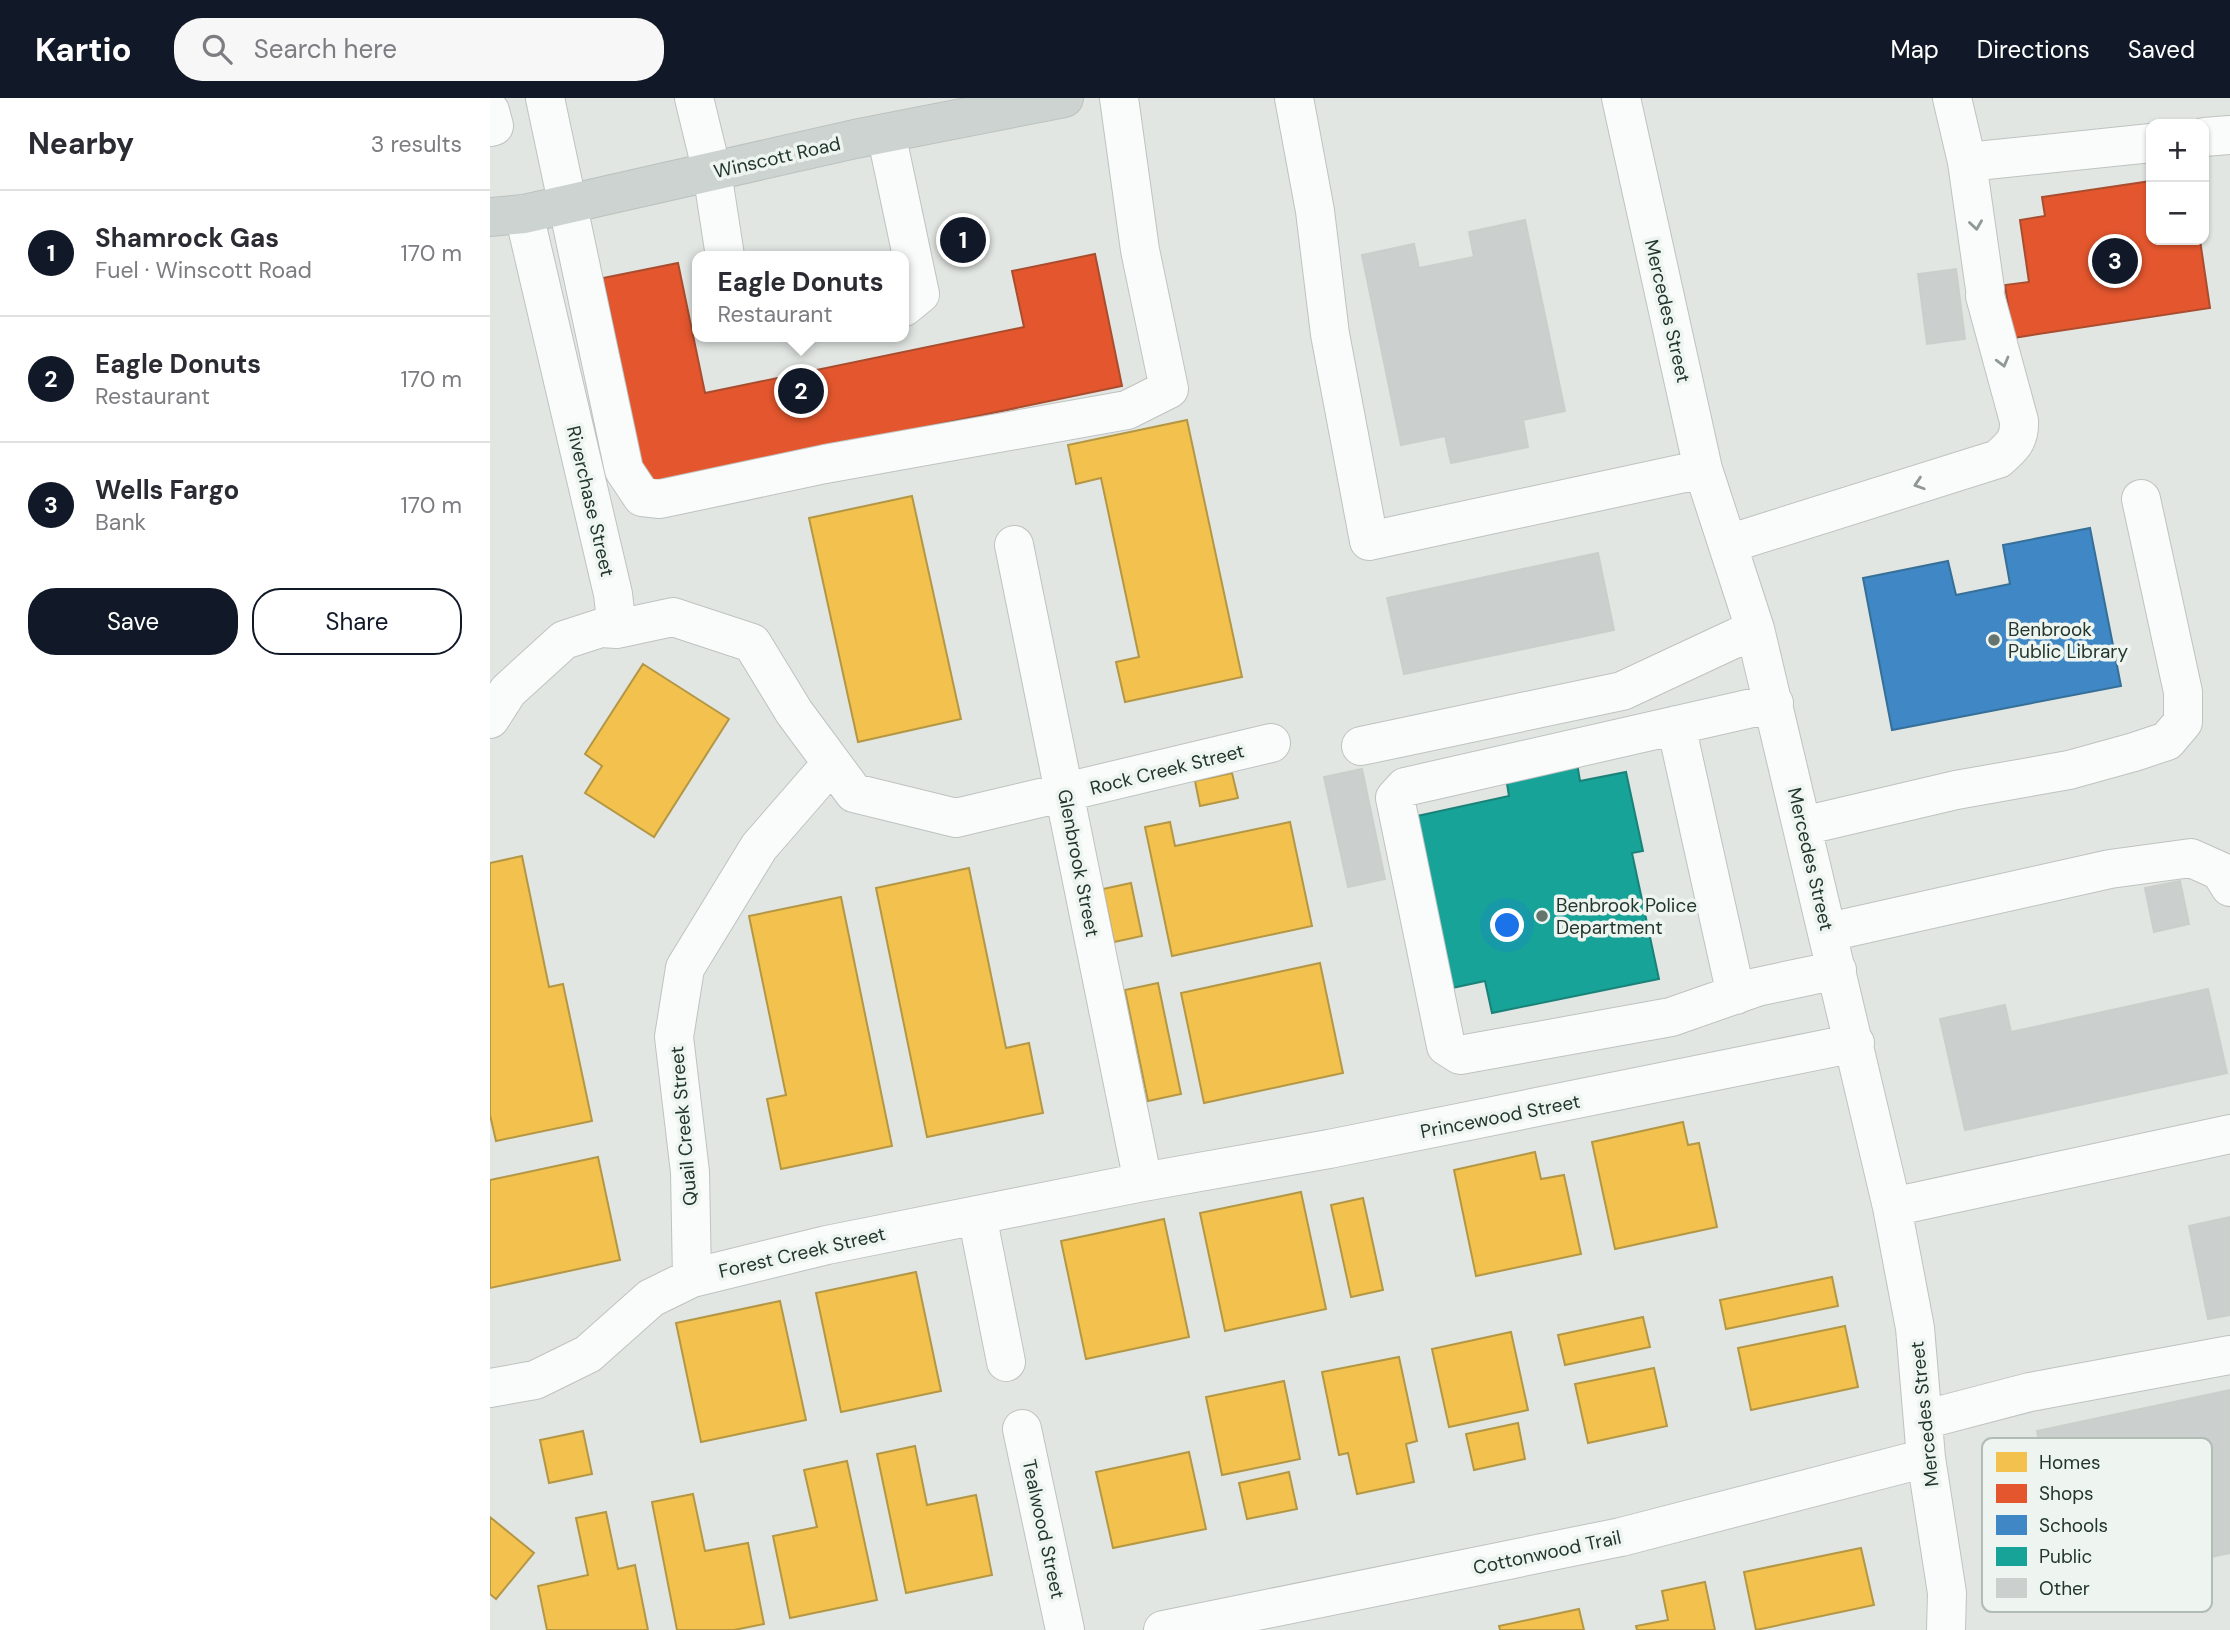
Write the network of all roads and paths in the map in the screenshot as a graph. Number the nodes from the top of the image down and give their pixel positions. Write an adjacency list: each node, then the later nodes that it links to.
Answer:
1 (545, 98): 17 (street)
2 (694, 98): 16 (street)
3 (1064, 98): 8 (main road, Winscott Road)
4 (1119, 98): 17 (street)
5 (1294, 98): 21 (street)
6 (1621, 98): 21 (street, Mercedes Street)
7 (1952, 98): 15 (street)
8 (950, 109): 11 (main road, Winscott Road)
9 (490, 111): 10 (street)
10 (490, 127)
11 (886, 133): 16 (main road, Winscott Road); 20 (street)
12 (2230, 135): 13 (street)
13 (2209, 137)
14 (2146, 144): 15 (street)
15 (1967, 162): 23 (street, one-way to 23)
16 (712, 172): 17 (main road, Winscott Road); 19 (street)
17 (566, 204): 18 (main road, Winscott Road)
18 (507, 215): 25 (street, Riverchase Street)
19 (724, 251)
20 (909, 303)
21 (1703, 469): 23 (street, Mercedes Street)
22 (2141, 499): 34 (street)
23 (1728, 544): 26 (street, Mercedes Street)
24 (1014, 545): 33 (street, Glenbrook Street)
25 (617, 629): 28 (street); 32 (street)
26 (1755, 629): 27 (street, Mercedes Street); 31 (street)
27 (1774, 703): 29 (street); 34 (street, Mercedes Street)
28 (490, 719)
29 (1676, 724): 38 (street); 38 (street)
30 (1271, 743): 33 (street, Rock Creek Street)
31 (1361, 746)
32 (832, 763): 33 (street, Rock Creek Street); 44 (street, Quail Creek Street)
33 (1065, 795): 41 (street, Glenbrook Street)
34 (1803, 826): 36 (street, Mercedes Street)
35 (2230, 887): 36 (street)
36 (1829, 932): 37 (street, Mercedes Street)
37 (1837, 970): 38 (street); 39 (street, Mercedes Street)
38 (1735, 995)
39 (1855, 1044): 41 (street, Princewood Street); 42 (street, Mercedes Street)
40 (2230, 1133): 42 (street)
41 (1143, 1182): 43 (street, Forest Creek Street)
42 (1892, 1206): 48 (street, Mercedes Street)
43 (978, 1215): 44 (street, Forest Creek Street); 46 (street)
44 (692, 1278): 47 (street, Forest Creek Street)
45 (2230, 1355): 48 (street)
46 (1006, 1362)
47 (490, 1388)
48 (1923, 1420): 50 (street, Mercedes Street)
49 (1022, 1429): 51 (street, Tealwood Street)
50 (1926, 1458): 52 (street, Cottonwood Trail); 53 (street, Mercedes Street)
51 (1065, 1630)
52 (1163, 1630)
53 (1946, 1630)

